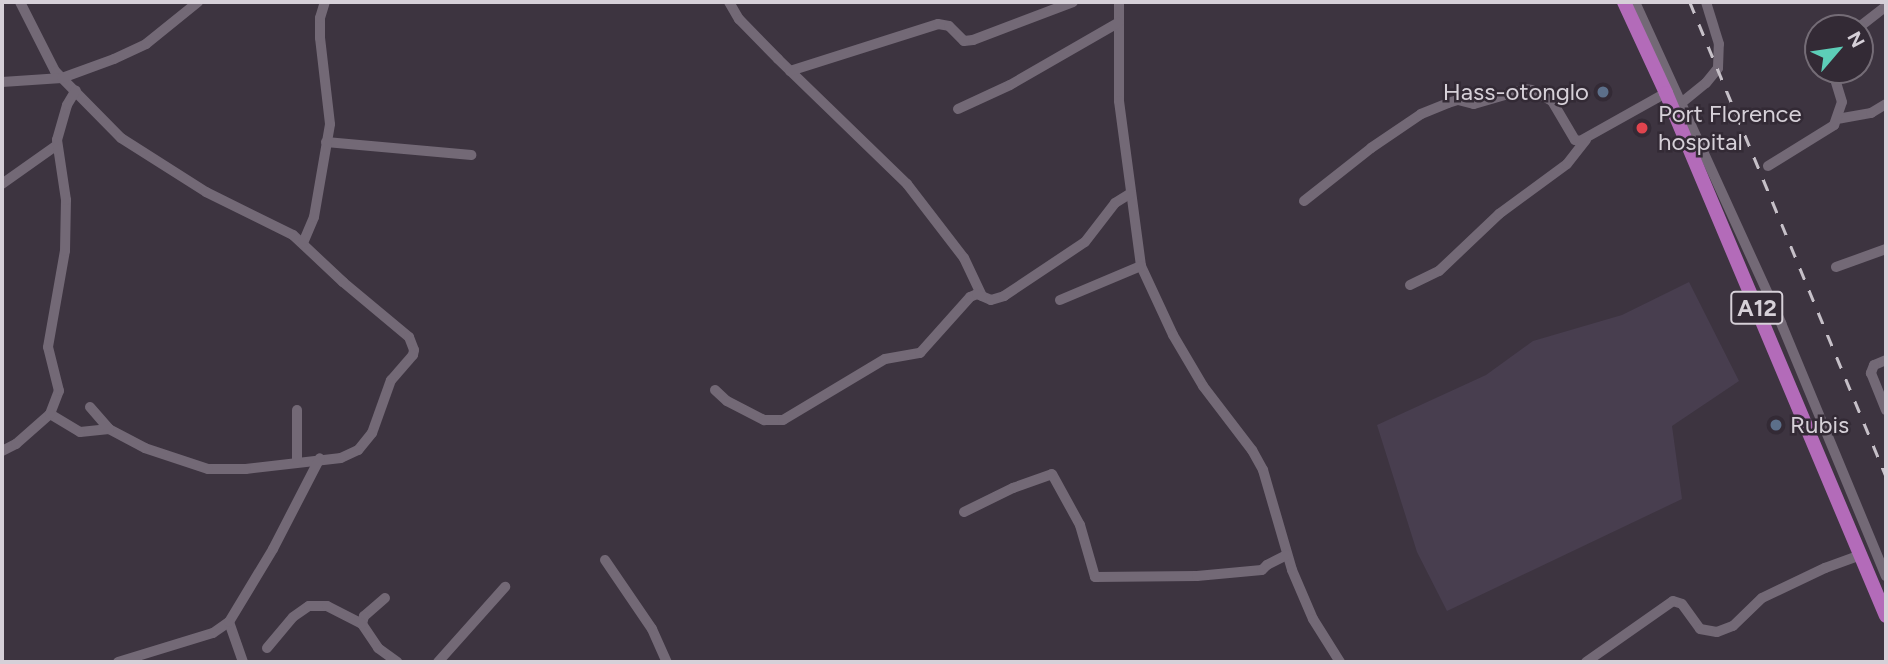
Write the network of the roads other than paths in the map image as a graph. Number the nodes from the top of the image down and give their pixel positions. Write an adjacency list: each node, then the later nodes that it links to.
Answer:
1 (20, 2): 12 (street)
2 (198, 2): 12 (street)
3 (325, 2): 23 (street)
4 (729, 2): 11 (street)
5 (1073, 2): 11 (street)
6 (1119, 2): 10 (street)
7 (1624, 2): 16 (highway, A12)
8 (1635, 2): 17 (street)
9 (1706, 2): 17 (street)
10 (1118, 23): 19 (street); 28 (street)
11 (790, 71): 35 (street)
12 (62, 78): 13 (street); 15 (street)
13 (2, 82)
14 (1838, 84): 21 (street)
15 (76, 90): 24 (street); 30 (street)
16 (1666, 93): 20 (highway, A12); 22 (street)
17 (1680, 100): 20 (street); 51 (street)
18 (1886, 104): 21 (street)
19 (958, 109)
20 (1677, 118): 49 (highway, A12)
21 (1838, 119): 26 (street)
22 (1586, 139): 29 (street); 34 (street)
23 (326, 142): 25 (street); 30 (street)
24 (57, 145): 27 (street); 42 (street)
25 (471, 155)
26 (1768, 166)
27 (2, 184)
28 (1131, 193): 32 (street); 35 (street)
29 (1304, 201)
30 (303, 243): 45 (street)
31 (1886, 249): 33 (street)
32 (1141, 266): 36 (street); 48 (street)
33 (1836, 267)
34 (1410, 285)
35 (982, 296): 38 (street)
36 (1060, 300)
37 (1886, 360): 40 (street)
38 (715, 390)
39 (90, 407): 43 (street)
40 (1886, 410)
41 (298, 411): 46 (street)
42 (50, 414): 43 (street); 44 (street)
43 (109, 429): 46 (street)
44 (2, 451)
45 (320, 458): 46 (street); 55 (street)
46 (297, 460)
47 (964, 512): 48 (street)
48 (1287, 555): 63 (street)
49 (1861, 555): 54 (highway, A12); 64 (street)
50 (605, 560): 62 (street)
51 (1886, 576)
52 (505, 587): 61 (street)
53 (386, 598): 56 (street)
54 (1886, 616)
55 (229, 622): 58 (street); 59 (street)
56 (362, 624): 57 (street); 60 (street)
57 (267, 648)
58 (118, 662)
59 (243, 662)
60 (397, 662)
61 (438, 662)
62 (667, 662)
63 (1340, 662)
64 (1586, 662)

